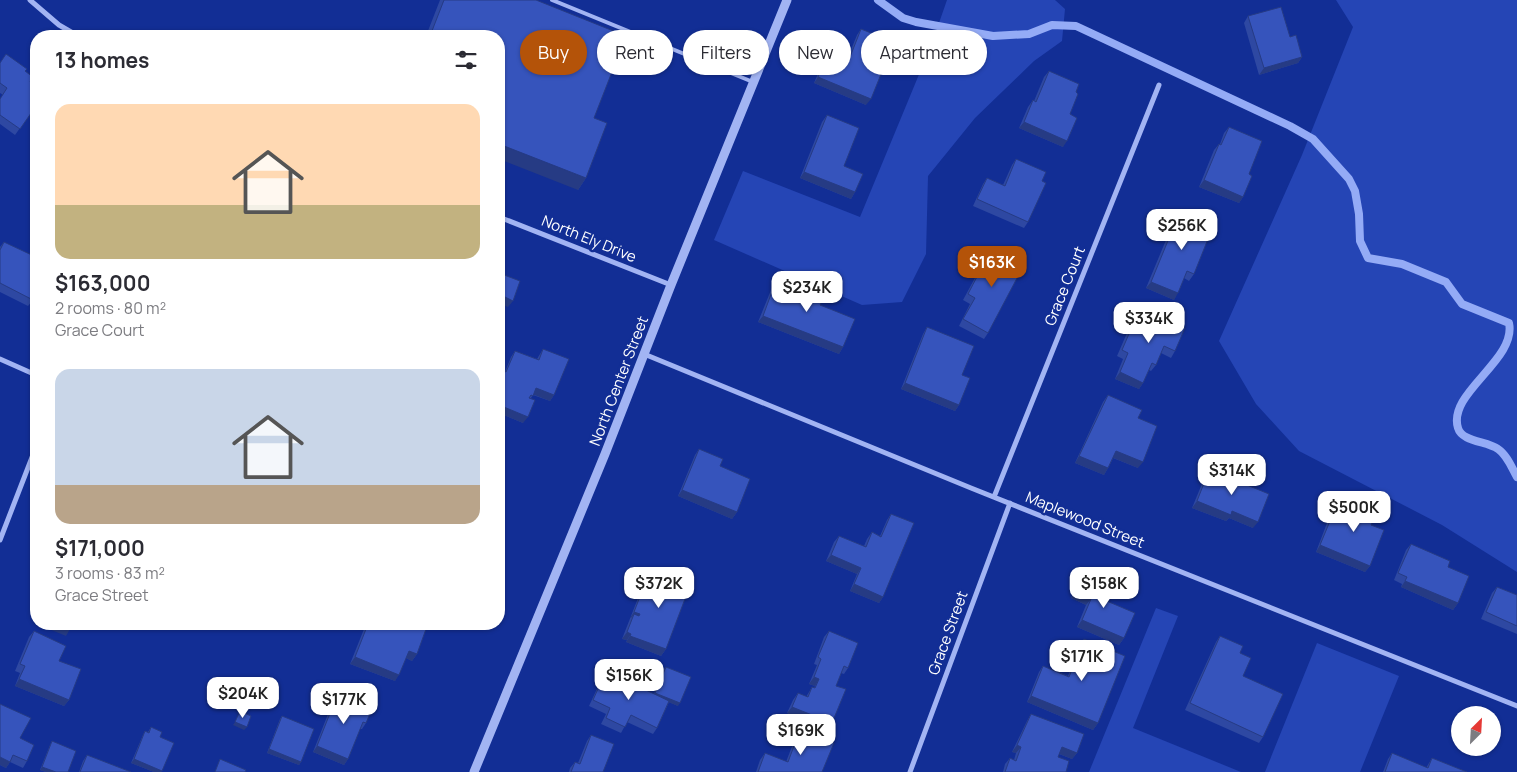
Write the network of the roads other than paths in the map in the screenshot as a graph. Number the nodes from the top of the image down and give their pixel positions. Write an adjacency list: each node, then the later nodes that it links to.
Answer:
1 (30, 0): 4 (street)
2 (552, 0): 5 (lane)
3 (787, 0): 5 (street, North Center Street)
4 (68, 30)
5 (753, 82): 8 (street, North Center Street)
6 (1159, 85): 13 (street, Grace Court)
7 (505, 219): 8 (street, North Ely Drive)
8 (671, 285): 9 (street, North Center Street)
9 (644, 354): 13 (street, Maplewood Street); 17 (street, North Center Street)
10 (0, 358): 11 (street)
11 (30, 372)
12 (30, 462): 15 (street)
13 (994, 497): 14 (street, Maplewood Street)
14 (1010, 503): 16 (street, Maplewood Street); 18 (street, Grace Street)
15 (0, 540)
16 (1517, 706)
17 (474, 772)
18 (910, 772)

